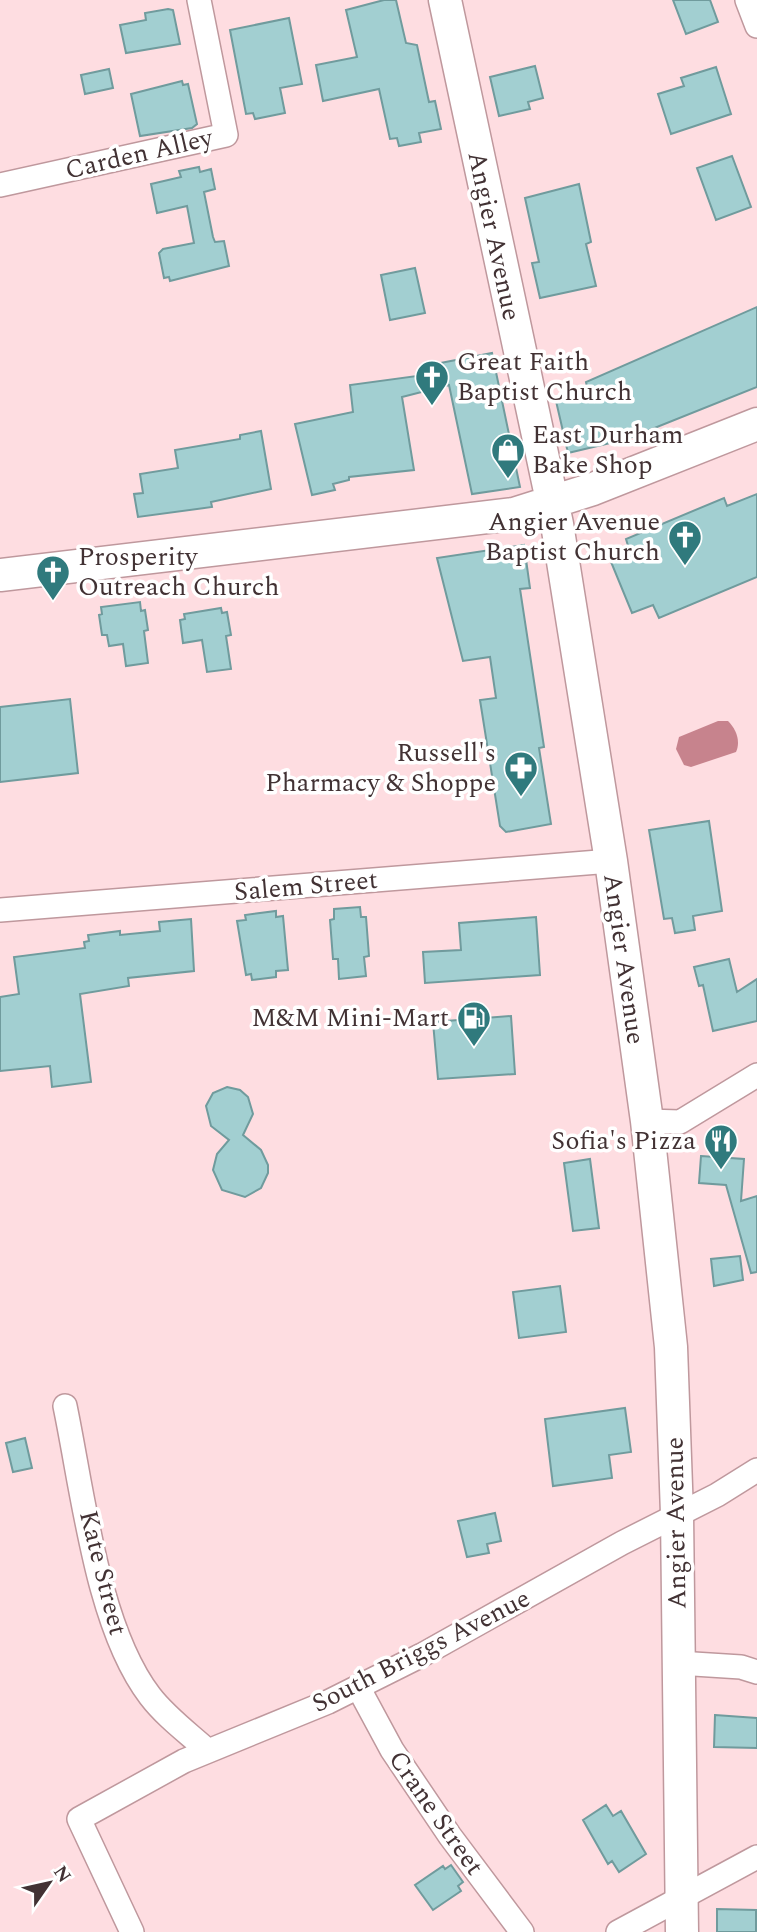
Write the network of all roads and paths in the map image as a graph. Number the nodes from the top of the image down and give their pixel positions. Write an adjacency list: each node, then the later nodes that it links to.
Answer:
1 (199, 0): 5 (street, Carden Alley)
2 (445, 0): 7 (main road, Angier Avenue)
3 (747, 0): 4 (street)
4 (757, 26)
5 (0, 185)
6 (757, 424): 7 (main road)
7 (552, 503): 8 (main road); 9 (main road, Angier Avenue)
8 (0, 575)
9 (611, 861): 10 (street, Salem Street); 12 (main road, Angier Avenue)
10 (0, 910)
11 (757, 1075): 12 (street)
12 (648, 1121): 15 (main road, Angier Avenue)
13 (65, 1406): 19 (street, Kate Street)
14 (757, 1470): 15 (street, South Briggs Avenue)
15 (677, 1514): 16 (main road, Angier Avenue); 18 (street, South Briggs Avenue)
16 (678, 1663): 17 (street); 21 (main road, Angier Avenue)
17 (757, 1672)
18 (358, 1688): 19 (street, South Briggs Avenue); 23 (street, Crane Street)
19 (208, 1751): 22 (street, South Briggs Avenue)
20 (757, 1857): 21 (street)
21 (681, 1896): 24 (street); 25 (main road, Angier Avenue)
22 (132, 1932)
23 (522, 1932)
24 (618, 1932)
25 (682, 1932)

